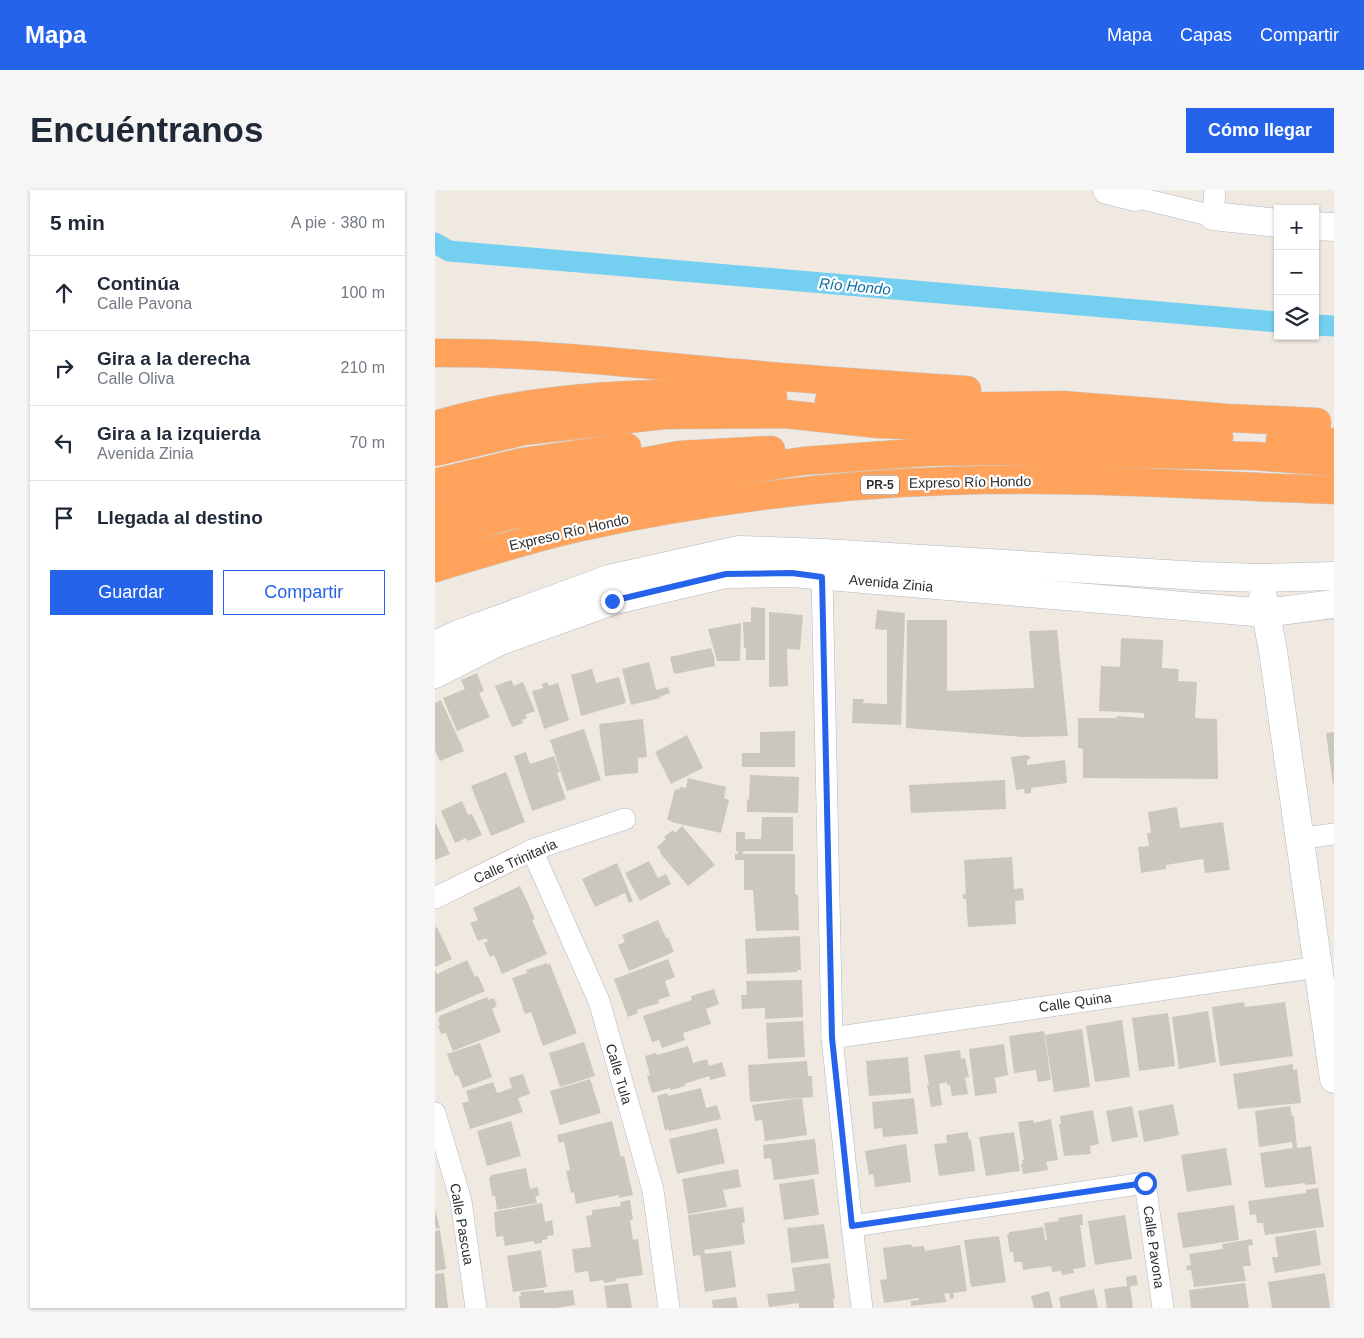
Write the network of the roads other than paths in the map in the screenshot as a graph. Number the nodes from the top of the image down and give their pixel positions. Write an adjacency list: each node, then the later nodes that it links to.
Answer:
1 (1107, 190): 2 (street)
2 (1135, 197): 3 (street)
3 (1214, 203): 4 (street)
4 (1274, 222)
5 (1319, 226): 6 (street)
6 (1334, 227)
7 (435, 353): 8 (highway)
8 (1063, 405): 9 (highway); 11 (highway)
9 (1334, 423)
10 (878, 424): 12 (highway); 13 (highway); 16 (highway)
11 (435, 425)
12 (1334, 442)
13 (435, 452)
14 (927, 452): 15 (highway); 18 (highway); 19 (highway)
15 (1334, 462)
16 (435, 484)
17 (1334, 490): 21 (highway, Expreso Río Hondo / PR-5)
18 (435, 512)
19 (435, 540)
20 (823, 565): 23 (street, Avenida Zinia); 25 (street, Avenida Zinia); 26 (street, Avenida Zinia); 27 (street, Avenida Zinia); 34 (street)
21 (435, 568)
22 (1334, 576): 23 (street, Avenida Zinia)
23 (1260, 578): 25 (street)
24 (1334, 604): 25 (street, Avenida Zinia)
25 (1266, 613): 30 (street)
26 (435, 645)
27 (435, 674)
28 (625, 819): 31 (street, Calle Trinitaria)
29 (1334, 834): 30 (street)
30 (1299, 839): 33 (street)
31 (532, 850): 32 (street, Calle Trinitaria); 39 (street, Calle Tula)
32 (435, 898)
33 (1318, 967): 34 (street, Calle Quina); 35 (street)
34 (832, 1038): 37 (street)
35 (1334, 1079)
36 (435, 1113): 38 (street, Calle Pascua)
37 (852, 1226): 40 (street); 41 (street, Calle Pavona)
38 (476, 1308)
39 (669, 1308)
40 (862, 1308)
41 (1163, 1308)

